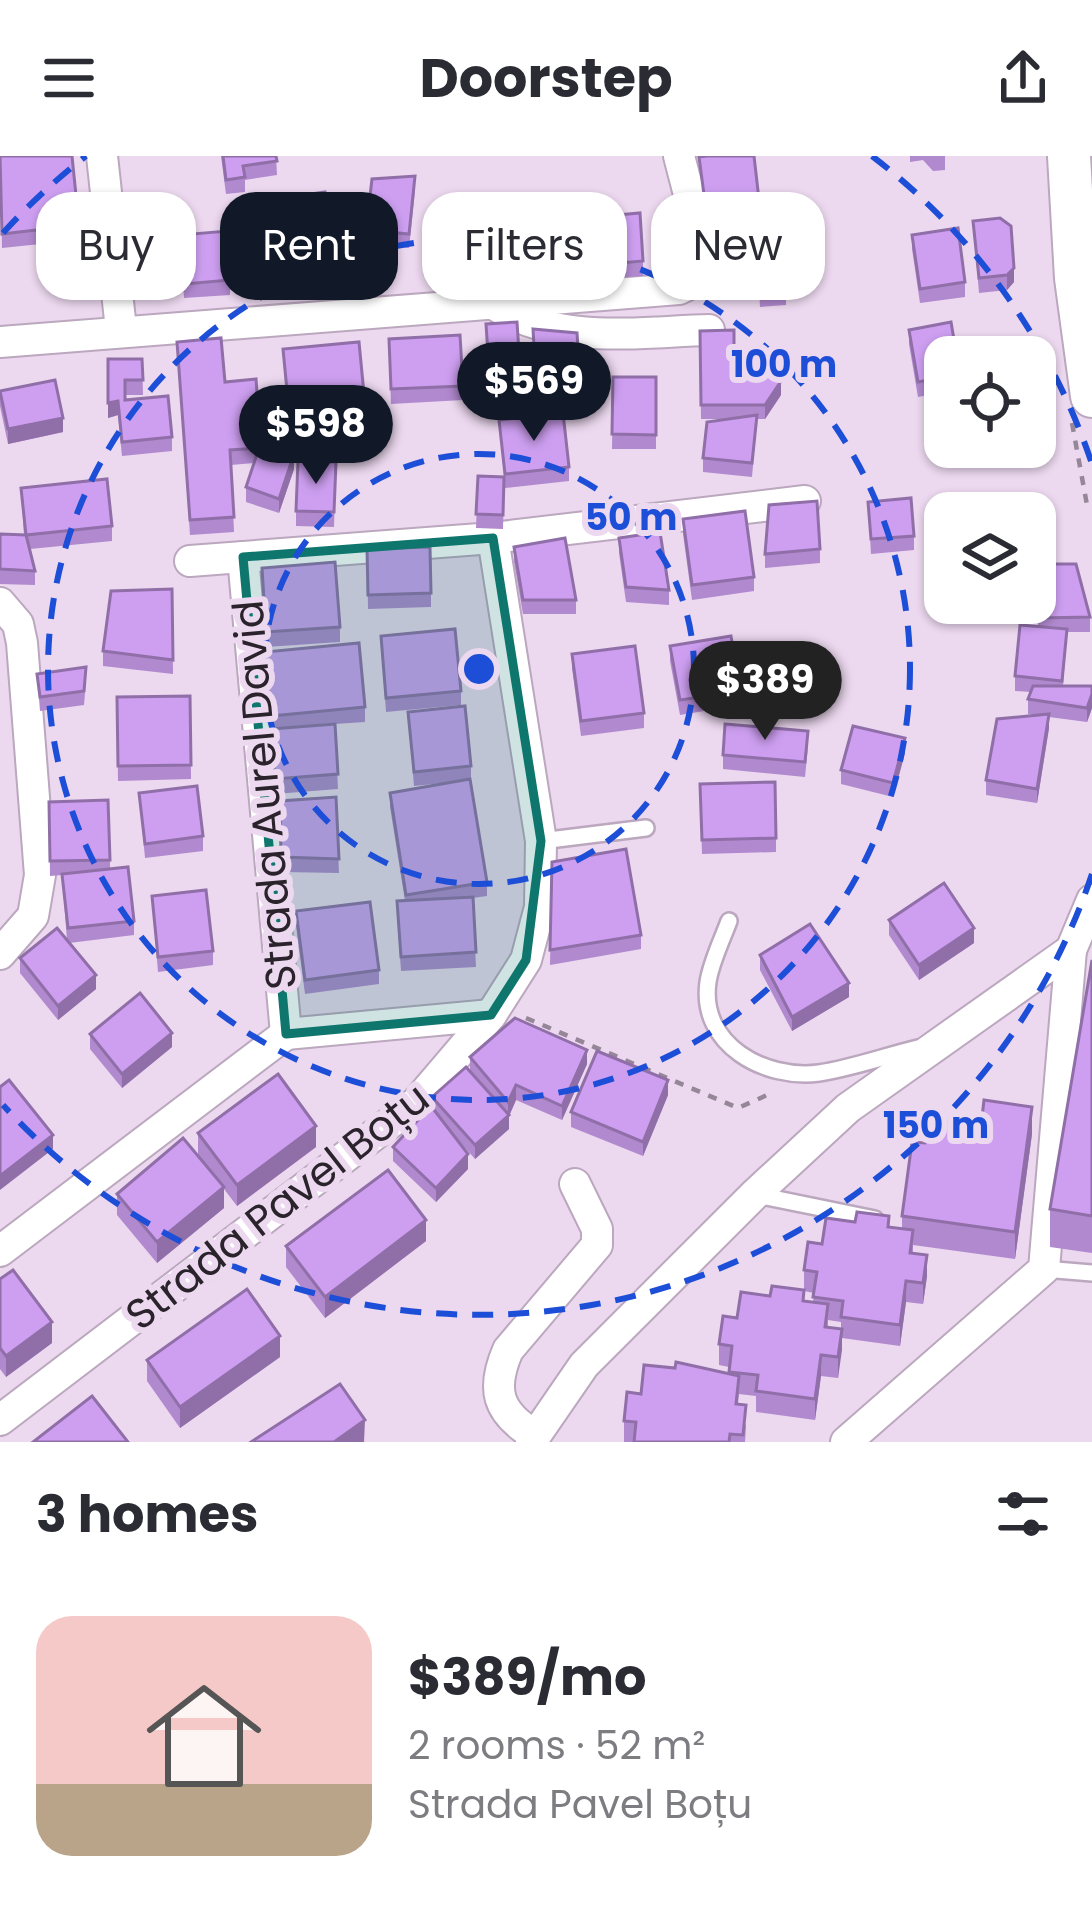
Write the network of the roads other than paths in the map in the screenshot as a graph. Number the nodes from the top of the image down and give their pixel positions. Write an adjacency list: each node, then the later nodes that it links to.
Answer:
1 (102, 156): 5 (street)
2 (679, 156): 4 (street)
3 (1069, 156): 8 (main road)
4 (495, 305): 5 (street); 6 (street)
5 (121, 328): 7 (street)
6 (709, 330)
7 (0, 342)
8 (1092, 396)
9 (805, 501): 10 (street)
10 (493, 538): 11 (street); 15 (street, Strada Pavel Boțu)
11 (243, 557): 12 (street); 21 (street, Strada Aurel David)
12 (190, 561)
13 (0, 603): 19 (street)
14 (646, 828): 15 (lane)
15 (541, 841): 20 (street, Strada Pavel Boțu)
16 (1092, 900): 18 (street)
17 (729, 921): 22 (lane)
18 (1071, 950): 22 (street); 27 (street)
19 (0, 953)
20 (490, 1015): 21 (street); 29 (street, Strada Pavel Boțu)
21 (286, 1034): 26 (street, Strada Aurel David)
22 (932, 1045): 24 (street)
23 (575, 1184): 30 (street)
24 (754, 1195): 25 (lane); 30 (street)
25 (886, 1222)
26 (0, 1251)
27 (1044, 1268): 28 (lane); 31 (street)
28 (1092, 1273)
29 (4, 1408)
30 (532, 1438)
31 (846, 1442)

